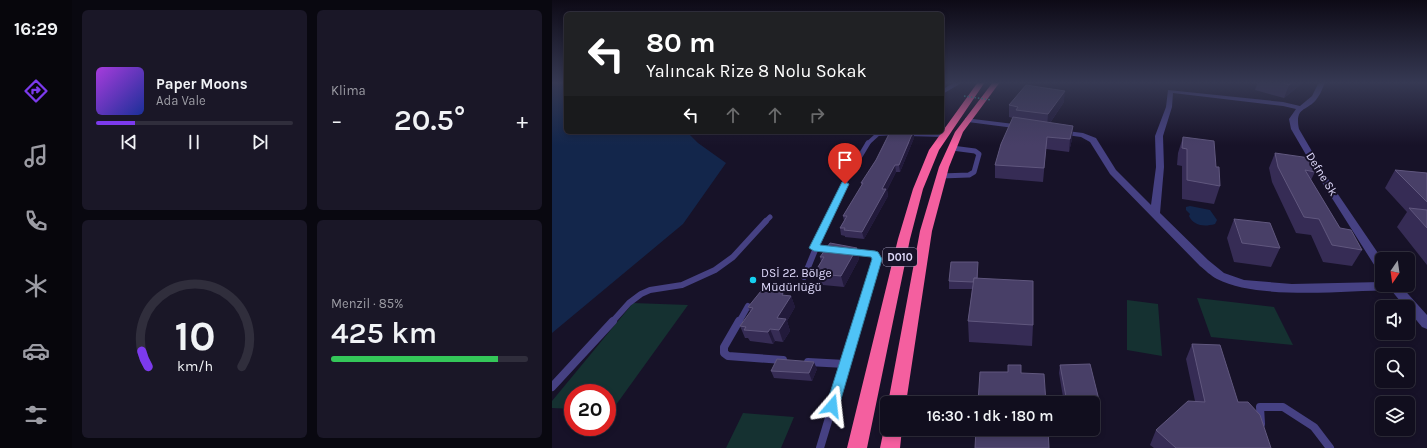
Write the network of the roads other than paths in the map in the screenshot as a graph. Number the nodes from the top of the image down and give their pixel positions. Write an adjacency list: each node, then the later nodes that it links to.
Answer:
1 (967, 103): 12 (highway, D010)
2 (981, 103): 7 (highway)
3 (1169, 103): 15 (street)
4 (1274, 103): 6 (street)
5 (1307, 103): 6 (street, Defne Sk)
6 (1301, 108): 18 (street, Defne Sk)
7 (968, 120): 8 (street); 13 (highway)
8 (1030, 128)
9 (1053, 131): 15 (street)
10 (881, 134): 17 (lane)
11 (904, 134): 12 (lane)
12 (943, 136): 30 (highway, D010)
13 (952, 148): 14 (highway); 14 (lane)
14 (941, 176): 26 (highway)
15 (1155, 214): 20 (street)
16 (770, 217): 25 (lane)
17 (814, 248): 19 (lane); 24 (lane)
18 (1375, 257)
19 (804, 277)
20 (1375, 286)
21 (1400, 292): 23 (street)
22 (748, 306): 24 (lane)
23 (1427, 324)
24 (845, 364): 29 (lane)
25 (552, 387)
26 (898, 396)
27 (1262, 430): 32 (lane)
28 (892, 436): 31 (highway)
29 (820, 448)
30 (857, 448)
31 (890, 448)
32 (1330, 448)

